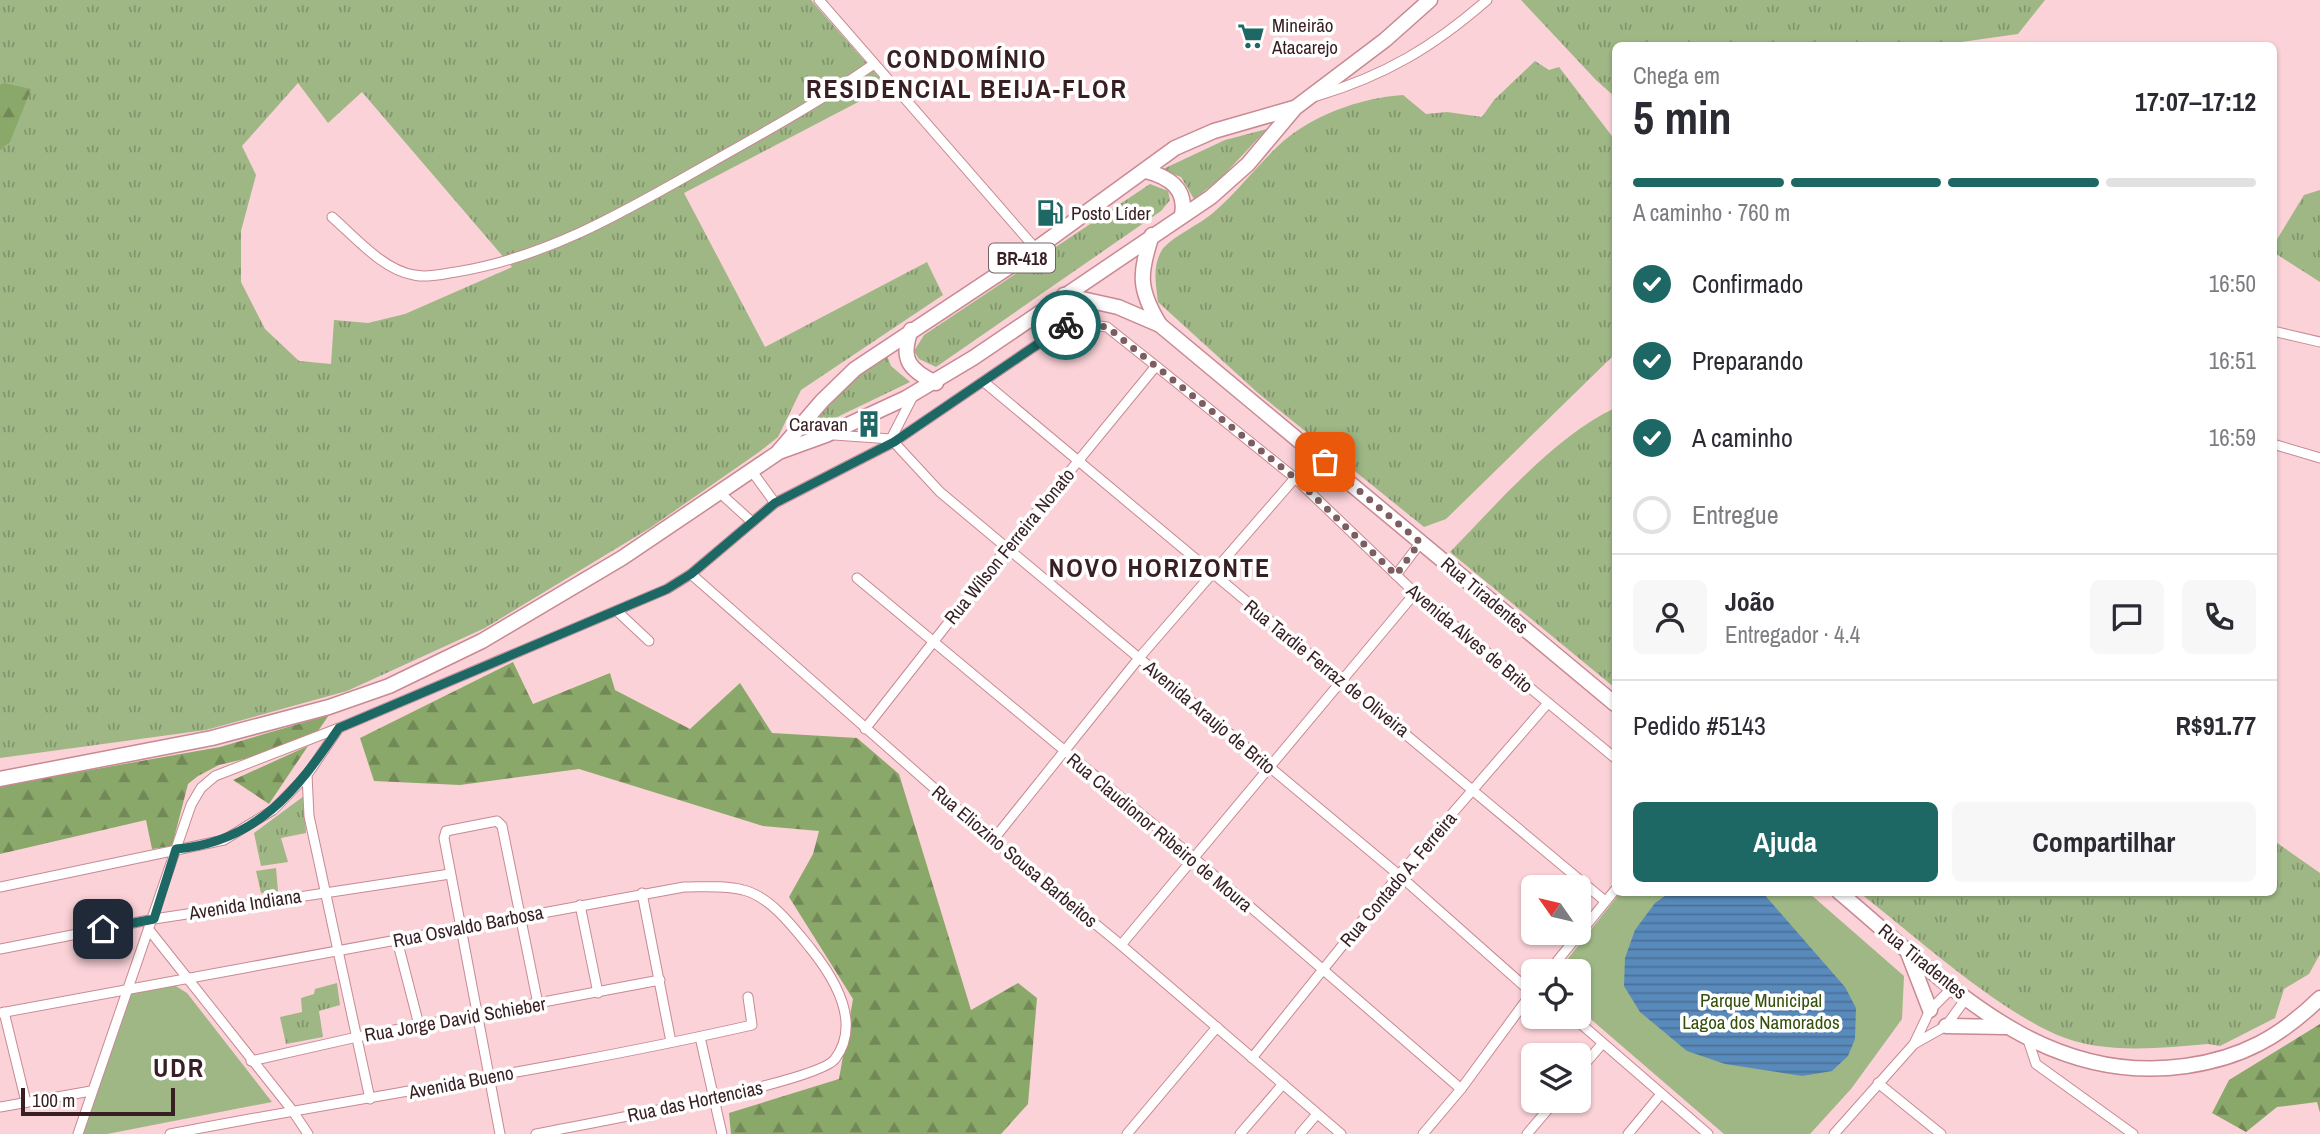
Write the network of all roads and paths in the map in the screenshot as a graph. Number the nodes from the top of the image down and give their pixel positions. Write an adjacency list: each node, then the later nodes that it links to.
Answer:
1 (819, 0): 4 (street)
2 (1430, 0): 5 (main road, BR-418)
3 (1487, 0): 5 (street)
4 (874, 64): 8 (street); 10 (street)
5 (1301, 104): 6 (main road, BR-418); 7 (main road, BR-418)
6 (1146, 171): 7 (main road); 10 (main road, BR-418)
7 (1182, 215): 9 (main road, BR-418)
8 (332, 217)
9 (1152, 234): 11 (main road, BR-418); 12 (main road, Rua Tiradentes)
10 (1036, 249): 13 (main road, BR-418)
11 (1064, 295): 12 (main road, Rua Tiradentes); 18 (main road, BR-418)
12 (1160, 325): 31 (main road, Rua Tiradentes)
13 (912, 329): 18 (main road); 23 (main road, BR-418)
14 (2277, 331): 15 (street)
15 (2320, 342)
16 (1156, 366): 17 (street, Avenida Alves de Brito); 25 (street, Rua Wilson Ferreira Nonato); 27 (street, Avenida Alves de Brito)
17 (984, 382): 21 (street, Avenida Alves de Brito); 25 (street, Rua Tardie Ferraz de Oliveira)
18 (936, 383): 19 (main road, BR-418)
19 (914, 394): 20 (main road, BR-418); 21 (street)
20 (826, 435): 21 (street); 23 (main road, BR-418)
21 (893, 441): 29 (street, Avenida Alves de Brito); 32 (street, Avenida Araujo de Brito)
22 (2277, 444): 24 (street)
23 (779, 453): 26 (main road, BR-418)
24 (2320, 458)
25 (1077, 461): 32 (street, Rua Wilson Ferreira Nonato); 33 (street, Rua Tardie Ferraz de Oliveira)
26 (751, 470): 28 (main road, BR-418); 29 (street)
27 (1295, 478): 33 (street); 35 (street, Avenida Alves de Brito)
28 (719, 492): 30 (street); 51 (main road, BR-418)
29 (775, 503): 30 (street, Avenida Alves de Brito)
30 (752, 522): 34 (street, Avenida Alves de Brito)
31 (1420, 542): 35 (street); 43 (main road, Rua Tiradentes)
32 (1007, 548): 40 (street, Rua Wilson Ferreira Nonato); 41 (street, Avenida Araujo de Brito)
33 (1211, 573): 41 (street); 42 (street, Rua Tardie Ferraz de Oliveira)
34 (691, 574): 38 (street, Avenida Alves de Brito); 46 (street, Rua Eliozino Sousa Barbeitos)
35 (1396, 575): 37 (street, Avenida Alves de Brito)
36 (857, 578): 40 (street, Rua Claudionor Ribeiro de Moura)
37 (1415, 593): 42 (street); 44 (street, Avenida Alves de Brito)
38 (618, 612): 39 (street); 45 (street, Avenida Alves de Brito)
39 (649, 641)
40 (931, 642): 46 (street, Rua Wilson Ferreira Nonato); 47 (street, Rua Claudionor Ribeiro de Moura)
41 (1139, 658): 47 (street); 49 (street, Avenida Araujo de Brito)
42 (1343, 680): 49 (street); 52 (street, Rua Tardie Ferraz de Oliveira)
43 (1612, 702)
44 (1548, 703): 48 (street, Avenida Alves de Brito); 52 (street, Rua Contado A. Ferreira)
45 (339, 728): 50 (street); 54 (street, Avenida Alves de Brito)
46 (865, 729): 53 (street, Rua Eliozino Sousa Barbeitos)
47 (1063, 750): 53 (street); 55 (street, Rua Claudionor Ribeiro de Moura)
48 (1612, 756)
49 (1272, 769): 55 (street); 57 (street, Avenida Araujo de Brito)
50 (307, 775): 54 (street); 59 (street)
51 (0, 779)
52 (1474, 791): 57 (street, Rua Contado A. Ferreira); 63 (street, Rua Tardie Ferraz de Oliveira)
53 (993, 840): 70 (street, Rua Eliozino Sousa Barbeitos)
54 (176, 849): 58 (street); 66 (street, Avenida Alves de Brito)
55 (1195, 859): 70 (street); 75 (street, Rua Claudionor Ribeiro de Moura)
56 (450, 874): 59 (street, Avenida Indiana); 65 (street); 67 (street)
57 (1399, 875): 75 (street, Rua Contado A. Ferreira); 78 (street, Avenida Araujo de Brito)
58 (0, 887)
59 (326, 892): 66 (street, Avenida Indiana); 73 (street)
60 (642, 893): 64 (street, Rua Osvaldo Barbosa); 77 (street); 101 (street, Rua Osvaldo Barbosa)
61 (1612, 893): 63 (street)
62 (1844, 896): 71 (main road, Rua Tiradentes)
63 (1605, 901): 74 (street)
64 (580, 905): 65 (street, Rua Osvaldo Barbosa); 81 (street)
65 (521, 916): 67 (street, Rua Osvaldo Barbosa); 85 (street)
66 (154, 919): 68 (street, Avenida Alves de Brito); 72 (street, Avenida Indiana)
67 (460, 927): 69 (street, Rua Osvaldo Barbosa); 89 (street)
68 (150, 931): 76 (street); 80 (street, Avenida Alves de Brito)
69 (397, 940): 73 (street, Rua Osvaldo Barbosa); 90 (street)
70 (1121, 945): 92 (street, Rua Eliozino Sousa Barbeitos)
71 (1906, 948): 79 (main road, Rua Tiradentes); 87 (main road)
72 (0, 949)
73 (337, 950): 76 (street, Rua Osvaldo Barbosa); 95 (street)
74 (1559, 959)
75 (1322, 969): 103 (street, Rua Contado A. Ferreira); 108 (street, Rua Claudionor Ribeiro de Moura)
76 (184, 977): 80 (street, Rua Osvaldo Barbosa); 104 (street)
77 (660, 980): 81 (street, Rua Jorge David Schieber); 98 (street)
78 (1521, 982)
79 (1953, 987): 83 (main road, Rua Tiradentes); 87 (street)
80 (128, 989): 88 (street, Rua Osvaldo Barbosa); 109 (street, Avenida Alves de Brito)
81 (598, 993): 85 (street, Rua Jorge David Schieber)
82 (748, 997): 96 (street, Avenida Bueno)
83 (1967, 997): 91 (street); 93 (main road, Rua Tiradentes)
84 (2320, 998): 97 (main road, Rua Tiradentes)
85 (538, 1004): 89 (street, Rua Jorge David Schieber)
86 (1521, 1007): 108 (street)
87 (1930, 1010): 100 (street)
88 (2, 1012): 113 (street)
89 (477, 1016): 90 (street, Rua Jorge David Schieber); 105 (street)
90 (419, 1026): 95 (street, Rua Jorge David Schieber)
91 (1946, 1026): 93 (main road); 100 (street)
92 (1217, 1027): 103 (street, Rua Eliozino Sousa Barbeitos); 124 (street)
93 (2007, 1027): 97 (main road, Rua Tiradentes)
94 (1586, 1029): 99 (street)
95 (357, 1037): 104 (street, Rua Jorge David Schieber); 112 (street)
96 (700, 1037): 98 (street, Avenida Bueno); 111 (street)
97 (2028, 1040): 134 (street)
98 (671, 1042): 105 (street, Avenida Bueno)
99 (1602, 1044): 102 (street); 110 (street)
100 (1914, 1044): 106 (street)
101 (843, 1046): 111 (street, Rua das Hortencias)
102 (1591, 1057)
103 (1252, 1058): 107 (street, Rua Eliozino Sousa Barbeitos)
104 (251, 1061): 115 (street)
105 (489, 1076): 112 (street, Avenida Bueno); 121 (street)
106 (1878, 1083): 132 (street); 133 (street)
107 (1283, 1084): 117 (street, Rua Eliozino Sousa Barbeitos); 125 (street)
108 (1461, 1088): 128 (street)
109 (91, 1091): 113 (street); 118 (street, Avenida Alves de Brito)
110 (1661, 1094): 130 (street); 131 (street)
111 (714, 1096): 122 (street, Rua das Hortencias); 123 (street)
112 (370, 1099): 115 (street, Avenida Bueno)
113 (26, 1102): 114 (street)
114 (0, 1107)
115 (292, 1110): 119 (street, Avenida Bueno); 120 (street)
116 (1545, 1113): 129 (street)
117 (1317, 1114): 126 (street); 127 (street, Rua Eliozino Sousa Barbeitos)
118 (78, 1134)
119 (170, 1134)
120 (308, 1134)
121 (500, 1134)
122 (536, 1134)
123 (722, 1134)
124 (1127, 1134)
125 (1240, 1134)
126 (1300, 1134)
127 (1342, 1134)
128 (1423, 1134)
129 (1527, 1134)
130 (1628, 1134)
131 (1708, 1134)
132 (1834, 1134)
133 (1941, 1134)
134 (2133, 1134)

